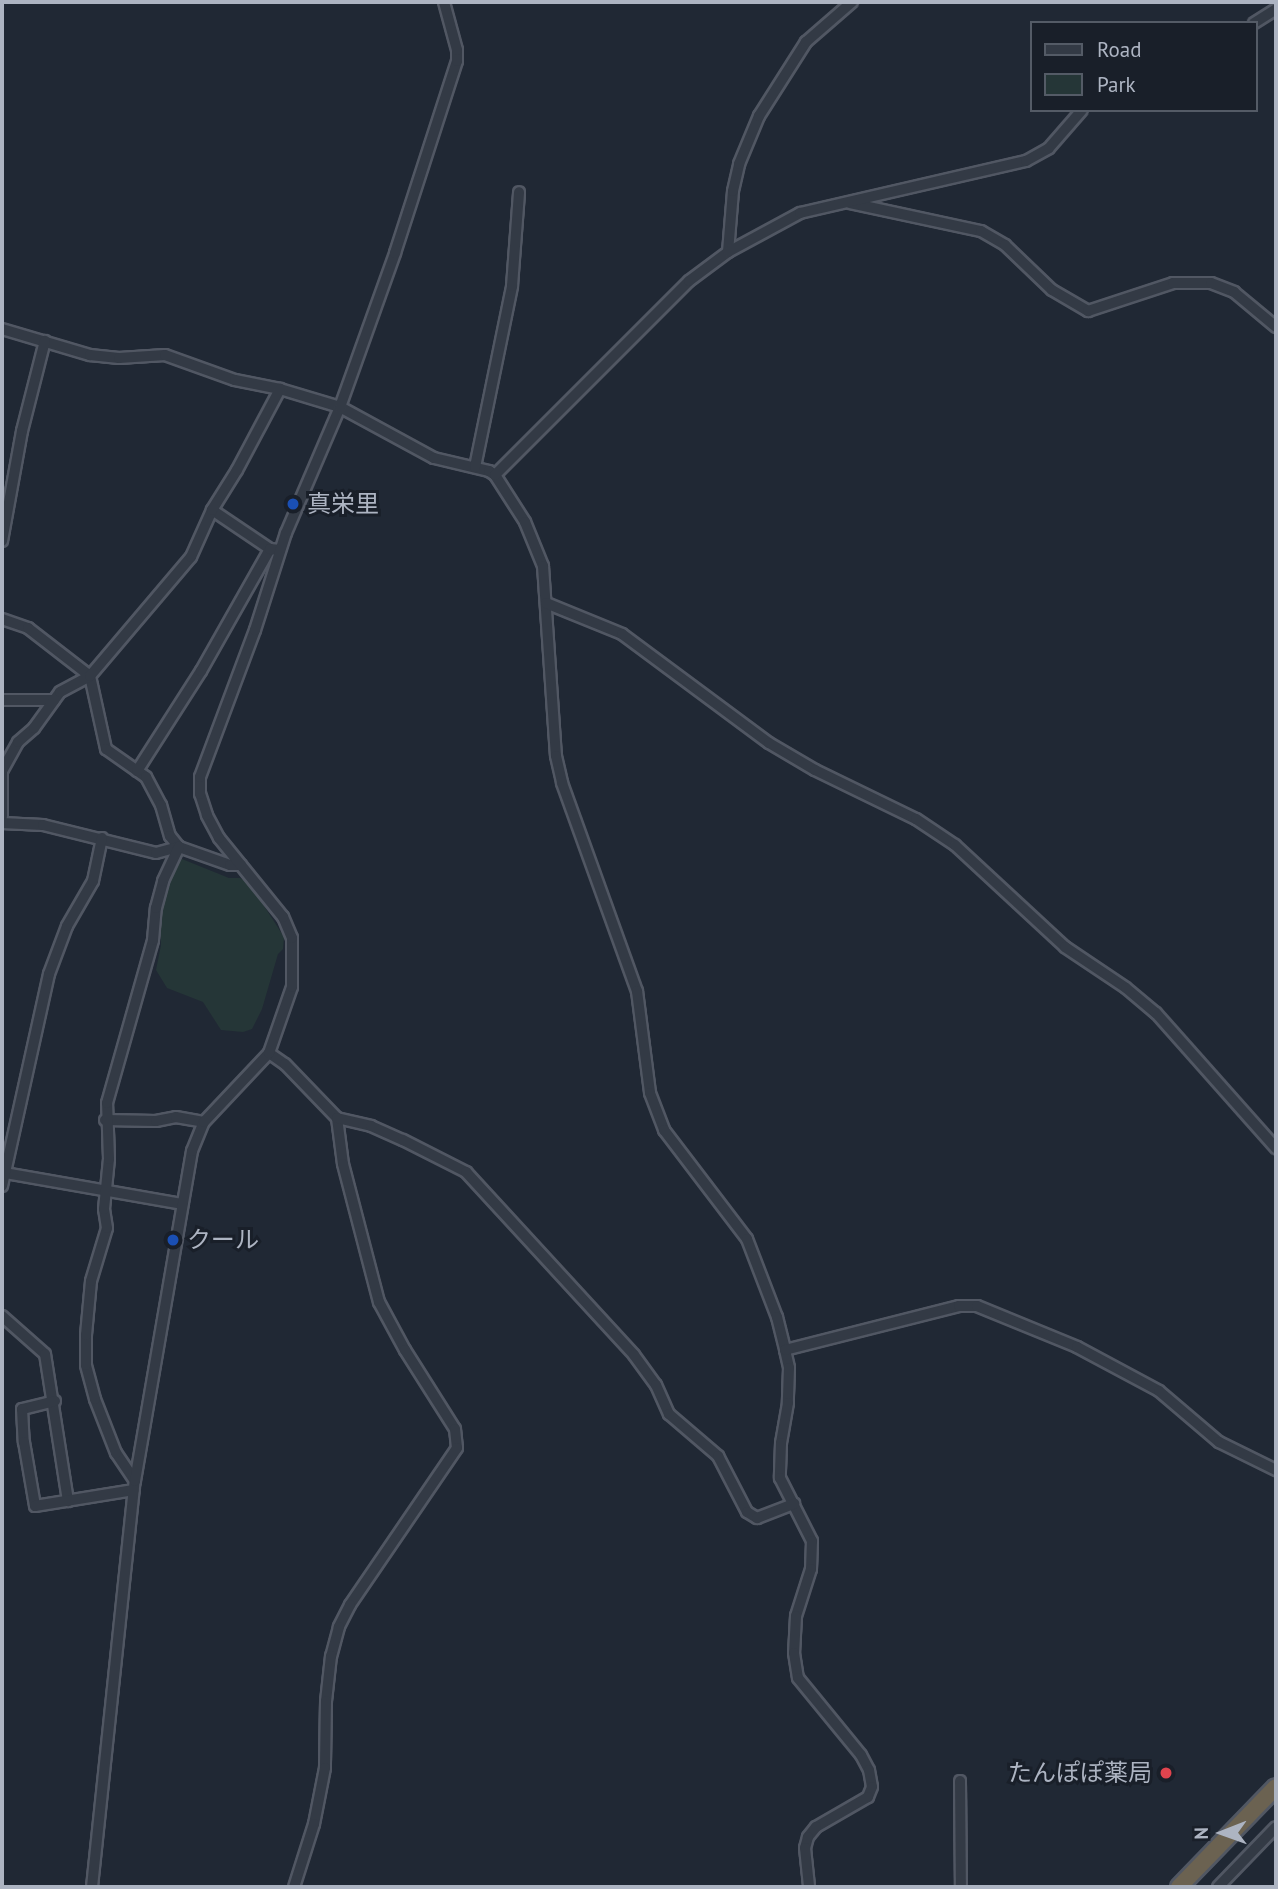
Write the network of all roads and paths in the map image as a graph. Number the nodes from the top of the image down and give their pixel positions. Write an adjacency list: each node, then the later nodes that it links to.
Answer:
1 (444, 2): 13 (street)
2 (852, 2): 8 (street)
3 (1276, 9): 4 (street)
4 (1257, 21)
5 (1081, 112): 7 (street)
6 (519, 192): 14 (street)
7 (847, 202): 8 (street); 9 (street)
8 (728, 252): 15 (street)
9 (1276, 327)
10 (2, 329): 11 (street)
11 (45, 341): 12 (street); 17 (street)
12 (280, 389): 13 (street); 16 (street)
13 (340, 407): 14 (street); 18 (street)
14 (475, 467): 15 (street)
15 (495, 475): 19 (street)
16 (212, 510): 18 (street); 21 (street)
17 (2, 541)
18 (275, 550): 24 (street); 29 (street)
19 (546, 603): 34 (street); 40 (street)
20 (2, 619): 21 (street)
21 (90, 676): 23 (street); 24 (street)
22 (2, 700): 23 (street)
23 (54, 700): 25 (street)
24 (138, 771): 28 (street)
25 (2, 816)
26 (2, 823): 27 (street)
27 (102, 838): 28 (street); 35 (street)
28 (179, 848): 29 (street); 32 (street)
29 (241, 865): 30 (street)
30 (269, 1053): 31 (street); 33 (street)
31 (337, 1118): 45 (street); 50 (street)
32 (105, 1119): 33 (street); 37 (street)
33 (204, 1122): 38 (street)
34 (1276, 1148)
35 (5, 1173): 36 (street); 37 (street)
36 (2, 1185)
37 (107, 1191): 38 (street); 43 (street)
38 (183, 1204): 43 (street)
39 (2, 1316): 41 (street)
40 (785, 1350): 42 (street); 45 (street)
41 (55, 1401): 44 (street); 44 (street)
42 (1276, 1470)
43 (134, 1485): 44 (street); 49 (street)
44 (68, 1501)
45 (794, 1504): 51 (street)
46 (960, 1781): 52 (street)
47 (1276, 1787): 53 (highway)
48 (1276, 1827): 54 (street)
49 (92, 1887)
50 (294, 1887)
51 (809, 1887)
52 (961, 1887)
53 (1178, 1887)
54 (1218, 1887)

